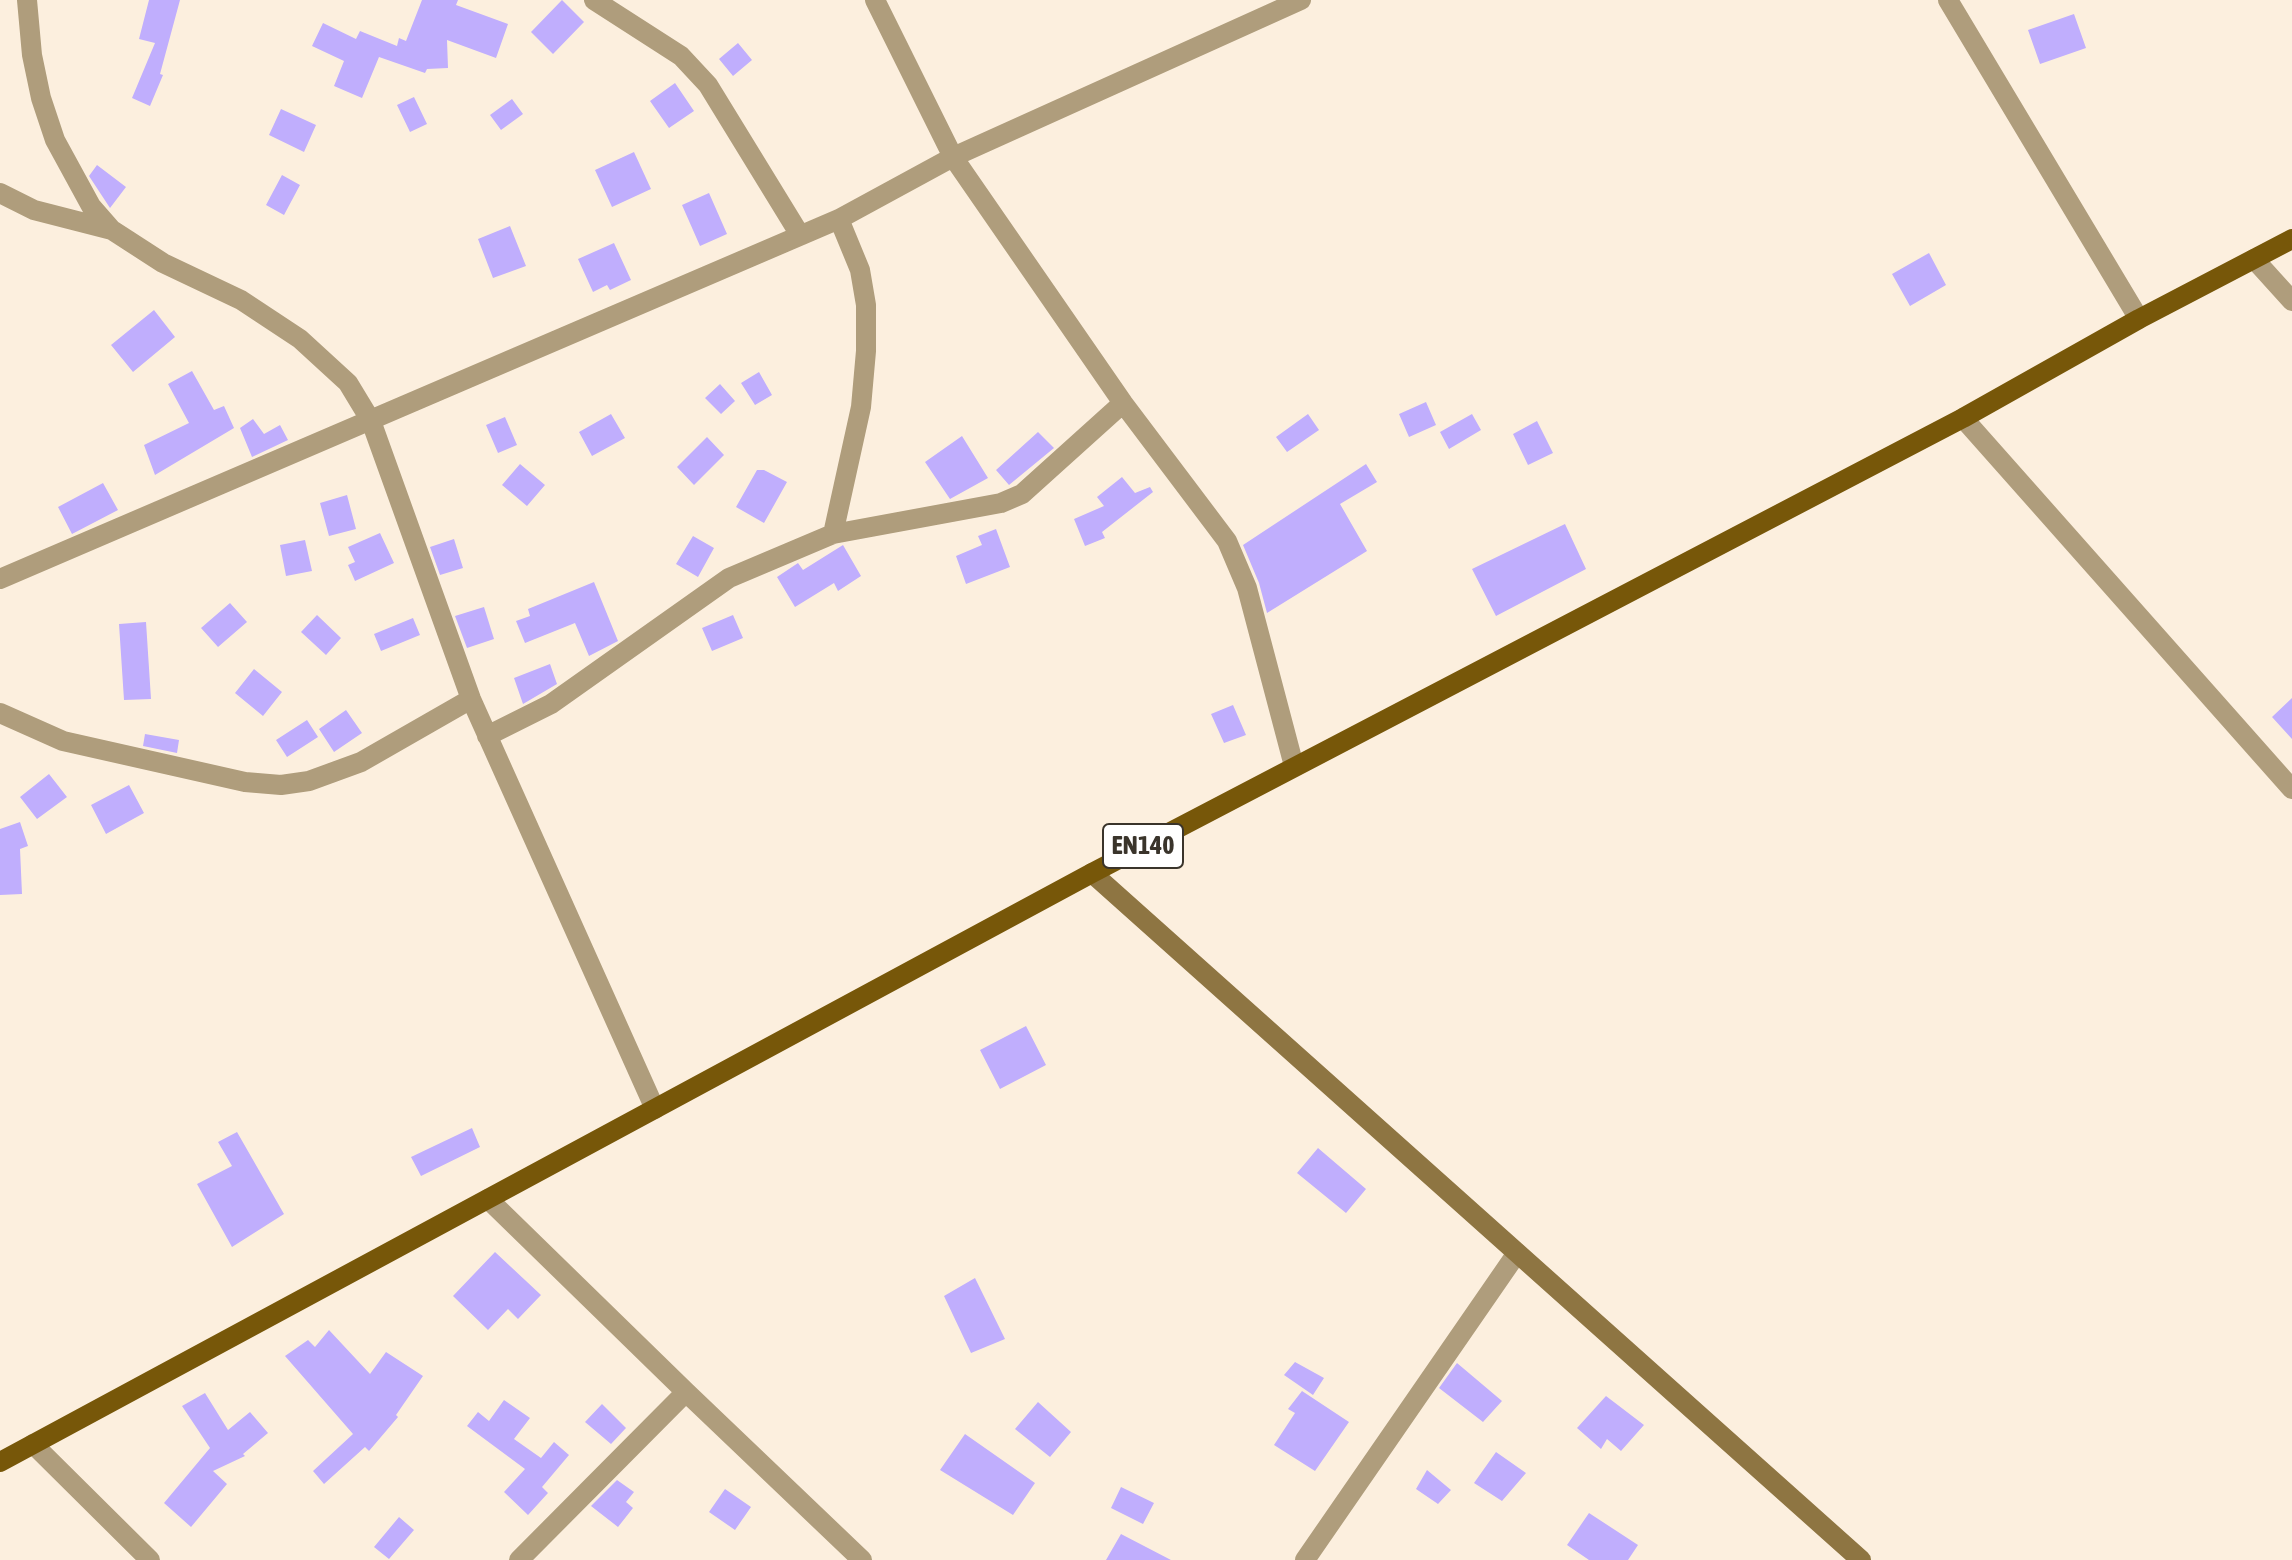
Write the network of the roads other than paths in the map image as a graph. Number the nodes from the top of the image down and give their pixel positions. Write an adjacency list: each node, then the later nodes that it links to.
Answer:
1 (27, 0): 10 (street)
2 (594, 0): 11 (street)
3 (875, 0): 7 (street)
4 (1301, 0): 6 (street)
5 (1948, 0): 15 (street)
6 (1274, 5): 7 (street)
7 (953, 157): 9 (street); 16 (street)
8 (0, 193): 10 (street)
9 (839, 219): 11 (street); 19 (street)
10 (112, 230): 18 (street)
11 (800, 235): 18 (street)
12 (2292, 239): 13 (main road, EN140)
13 (2254, 259): 14 (street); 15 (main road, EN140)
14 (2292, 301)
15 (2139, 319): 17 (main road, EN140)
16 (1123, 403): 19 (street); 24 (street)
17 (1963, 418): 24 (main road, EN140); 25 (street)
18 (371, 421): 20 (street); 21 (street)
19 (833, 534): 23 (street)
20 (0, 579)
21 (471, 699): 22 (street); 23 (street)
22 (0, 713)
23 (487, 736): 27 (street)
24 (1294, 766): 26 (main road, EN140)
25 (2292, 789)
26 (1092, 873): 27 (main road, EN140); 29 (street)
27 (655, 1109): 28 (main road, EN140)
28 (488, 1199): 30 (street); 31 (main road, EN140)
29 (1517, 1253): 36 (street); 37 (street)
30 (686, 1392): 34 (street); 35 (street)
31 (33, 1444): 32 (main road, EN140); 33 (street)
32 (0, 1462)
33 (150, 1560)
34 (519, 1560)
35 (862, 1560)
36 (1305, 1560)
37 (1861, 1560)

